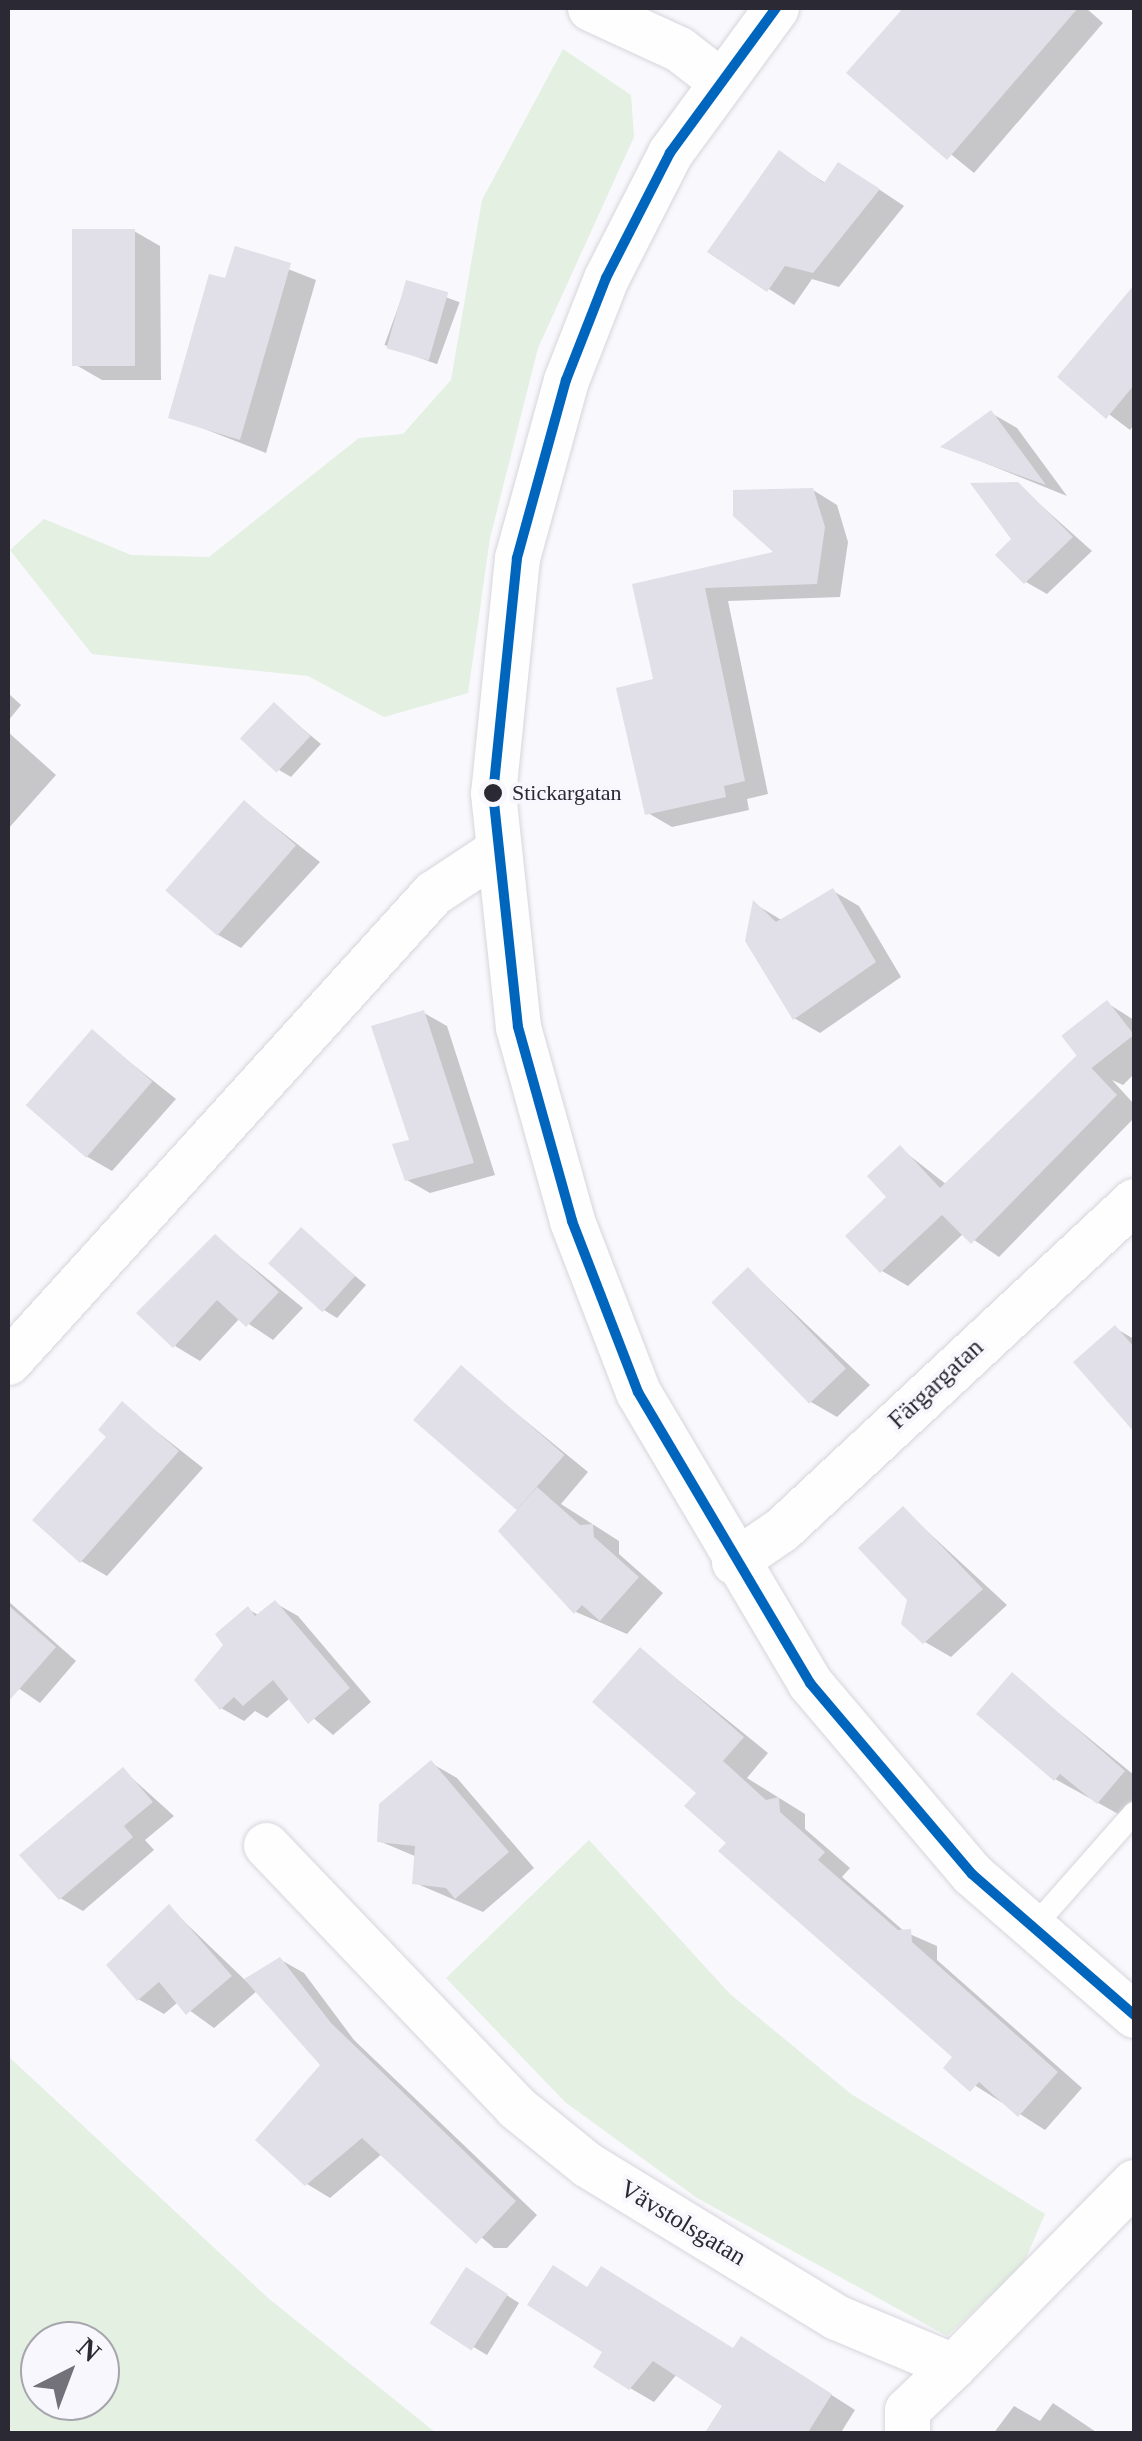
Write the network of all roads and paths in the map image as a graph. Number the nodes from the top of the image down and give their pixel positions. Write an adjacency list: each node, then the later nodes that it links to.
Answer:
1 (590, 8): 3 (street)
2 (776, 8): 3 (street)
3 (719, 80): 4 (street)
4 (495, 852): 6 (street); 7 (street)
5 (1134, 1202): 7 (street, Färgargatan)
6 (8, 1362)
7 (734, 1562): 10 (street)
8 (1134, 1813): 10 (lane)
9 (266, 1845): 13 (street, Vävstolsgatan)
10 (1030, 1932): 11 (street)
11 (1134, 2015)
12 (1134, 2182): 13 (street)
13 (953, 2366): 14 (street)
14 (907, 2434)

